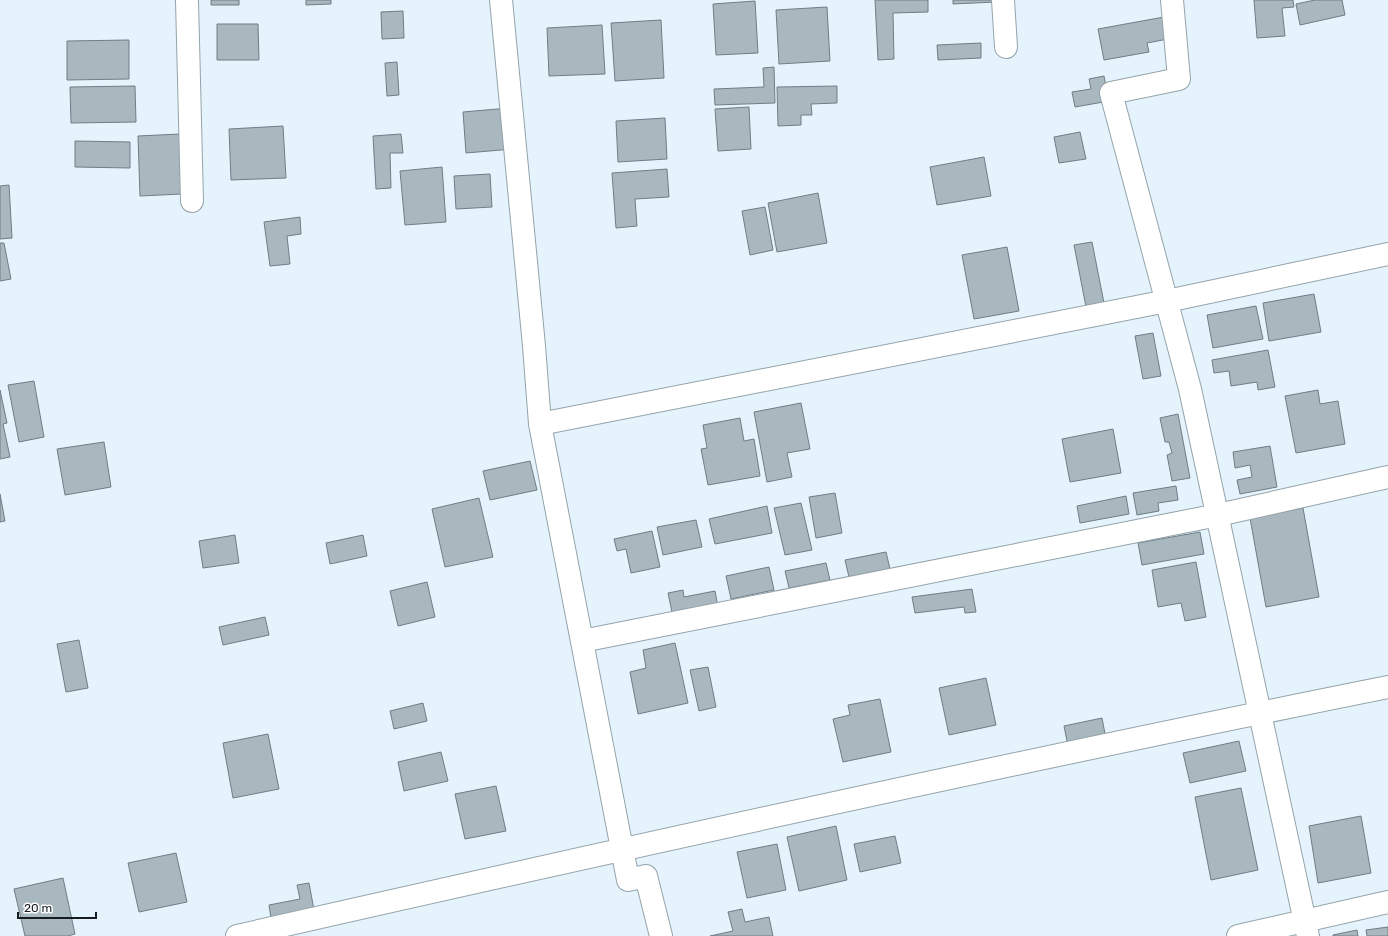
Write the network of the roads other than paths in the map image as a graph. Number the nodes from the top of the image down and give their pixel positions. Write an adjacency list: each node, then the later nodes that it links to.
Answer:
1 (187, 0): 6 (street)
2 (501, 0): 9 (street)
3 (1003, 0): 5 (street)
4 (1172, 0): 8 (street)
5 (1006, 47)
6 (192, 201)
7 (1388, 254): 8 (street)
8 (1167, 301): 9 (street); 11 (street)
9 (540, 424): 12 (street)
10 (1388, 477): 11 (street)
11 (1218, 515): 12 (street); 14 (street)
12 (582, 641): 15 (street)
13 (1388, 687): 14 (street)
14 (1259, 713): 15 (street); 17 (street)
15 (622, 849): 18 (street); 19 (street)
16 (1388, 902): 17 (street)
17 (1307, 928): 20 (street)
18 (237, 936)
19 (661, 936)
20 (1238, 936)

